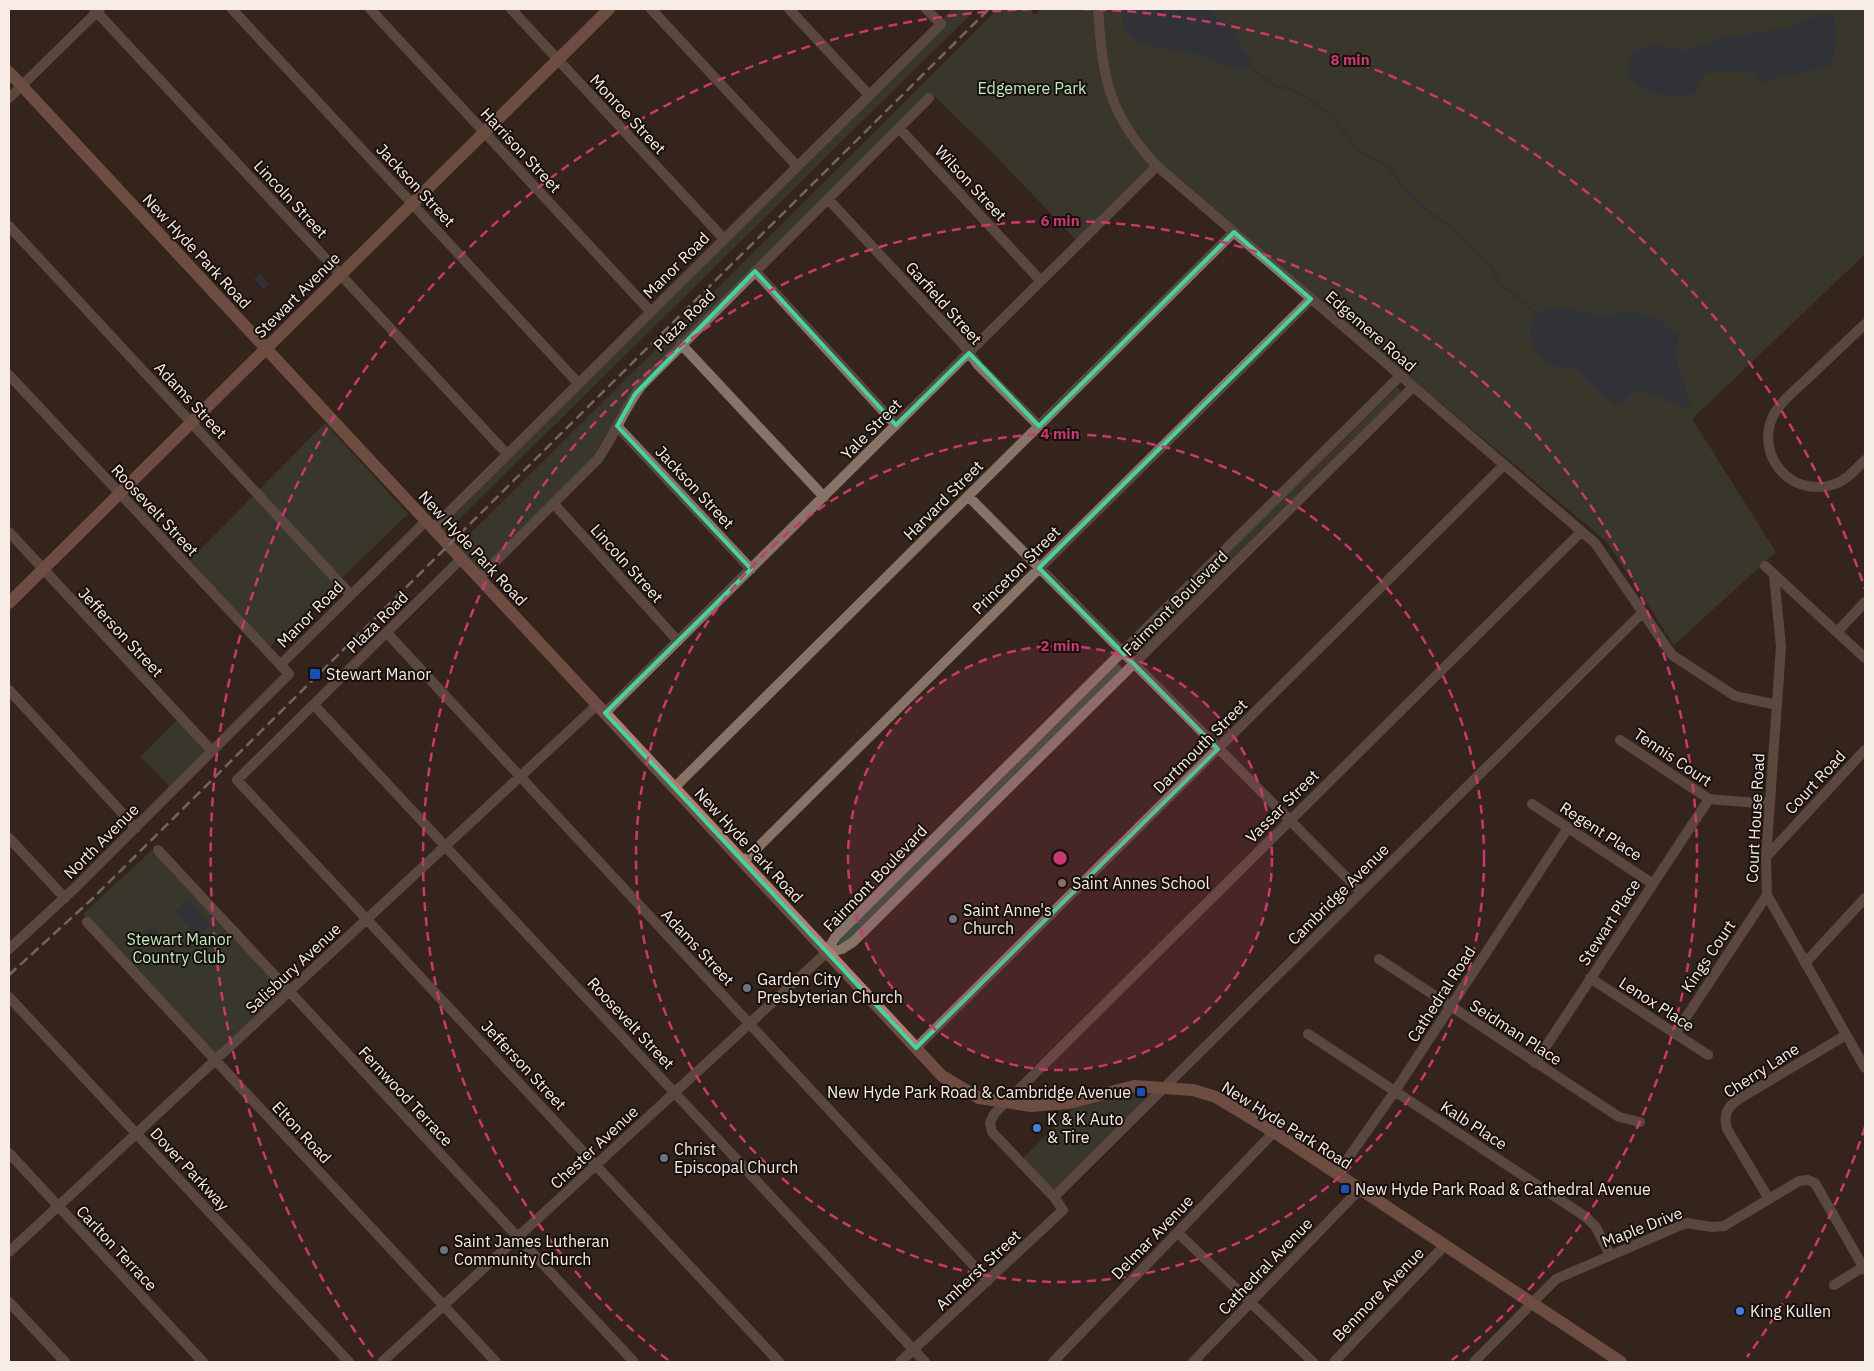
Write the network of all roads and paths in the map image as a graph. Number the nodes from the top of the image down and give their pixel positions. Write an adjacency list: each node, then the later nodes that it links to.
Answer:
1 (232, 9): 21 (street, Jackson Street)
2 (370, 9): 17 (street, Harrison Street)
3 (511, 9): 10 (street, Monroe Street)
4 (609, 9): 10 (main road, Stewart Avenue)
5 (651, 9): 18 (street)
6 (789, 9): 13 (street)
7 (926, 9): 13 (street, Manor Road)
8 (1098, 9): 19 (street, Edgemere Road)
9 (97, 10): 12 (street); 26 (street, Lincoln Street)
10 (558, 60): 17 (main road, Stewart Avenue); 24 (street, Monroe Street)
11 (9, 72): 12 (main road, New Hyde Park Road)
12 (21, 85): 14 (street); 32 (main road, New Hyde Park Road)
13 (869, 95): 18 (street, Manor Road)
14 (9, 98)
15 (929, 98): 16 (street, Plaza Road)
16 (899, 128): 20 (street, Plaza Road); 27 (street, Wilson Street)
17 (484, 132): 21 (main road, Stewart Avenue); 29 (street, Harrison Street)
18 (797, 166): 24 (street, Manor Road)
19 (1156, 166): 23 (street, Edgemere Road); 27 (street, Yale Street)
20 (828, 199): 25 (street, Plaza Road); 33 (street, Garfield Street)
21 (412, 203): 26 (main road, Stewart Avenue); 36 (street, Jackson Street)
22 (9, 226): 38 (street, Adams Street)
23 (1234, 232): 28 (street, Edgemere Road); 41 (street, Harvard Street)
24 (724, 239): 29 (street, Manor Road)
25 (755, 271): 31 (street, Plaza Road); 40 (street)
26 (341, 275): 32 (main road, Stewart Avenue); 42 (street, Lincoln Street)
27 (1041, 281): 33 (street, Yale Street)
28 (1311, 299): 35 (street, Edgemere Road); 54 (street, Princeton Street)
29 (650, 312): 36 (street, Manor Road)
30 (1865, 324): 43 (street)
31 (681, 344): 39 (street, Plaza Road); 47 (street)
32 (266, 349): 38 (main road, Stewart Avenue); 49 (main road, New Hyde Park Road)
33 (969, 353): 40 (street, Yale Street); 41 (street, Garfield Street)
34 (9, 375): 45 (street, Roosevelt Street)
35 (1400, 376): 37 (street, Edgemere Road); 66 (street, Fairmont Boulevard)
36 (578, 383): 42 (street, Manor Road)
37 (1413, 387): 44 (street, Edgemere Road); 68 (street, Fairmont Boulevard)
38 (191, 422): 45 (main road, Stewart Avenue); 59 (street, Adams Street)
39 (617, 426): 48 (street, Plaza Road); 56 (street, Jackson Street)
40 (896, 426): 47 (street, Yale Street)
41 (1039, 426): 46 (street, Harvard Street)
42 (507, 454): 49 (street, Manor Road)
43 (1865, 460)
44 (1504, 465): 51 (street, Edgemere Road); 75 (street, Dartmouth Street)
45 (119, 493): 55 (main road, Stewart Avenue); 69 (street, Roosevelt Street)
46 (968, 496): 54 (street); 79 (street, Harvard Street)
47 (824, 497): 56 (street, Yale Street)
48 (554, 504): 58 (street, Plaza Road); 65 (street, Lincoln Street)
49 (429, 525): 52 (main road, New Hyde Park Road); 59 (street, Manor Road)
50 (9, 532): 55 (street, Jefferson Street)
51 (1581, 532): 62 (street, Edgemere Road); 84 (street, Vassar Street)
52 (461, 559): 58 (main road, New Hyde Park Road); 64 (street, Plaza Road)
53 (1765, 566): 57 (street)
54 (1039, 568): 66 (street); 91 (street, Princeton Street)
55 (43, 569): 61 (main road, Stewart Avenue); 77 (street, Jefferson Street)
56 (751, 569): 65 (street, Yale Street)
57 (1774, 575): 63 (street); 72 (street, Court House Road)
58 (479, 578): 73 (main road, New Hyde Park Road)
59 (351, 595): 69 (street, Manor Road)
60 (1865, 602): 63 (street)
61 (9, 603)
62 (1643, 612): 72 (street, Edgemere Road); 93 (street, Cambridge Avenue)
63 (1837, 632): 67 (street)
64 (387, 633): 71 (street, Plaza Road); 78 (street, Adams Street)
65 (678, 641): 73 (street, Yale Street)
66 (1122, 652): 68 (street); 100 (street, Fairmont Boulevard)
67 (1865, 658)
68 (1134, 664): 75 (street); 100 (street, Fairmont Boulevard)
69 (280, 665): 77 (street, Manor Road)
70 (9, 690): 85 (street)
71 (314, 705): 80 (street, Plaza Road); 88 (street, Roosevelt Street)
72 (1777, 705): 83 (street, Court House Road)
73 (601, 709): 78 (street, Salisbury Avenue); 79 (main road, New Hyde Park Road)
74 (1620, 740): 81 (street, Tennis Court)
75 (1218, 749): 84 (street); 112 (street, Dartmouth Street)
76 (1865, 750): 90 (street, Court Road)
77 (212, 751): 85 (street, North Avenue)
78 (520, 777): 88 (street, Salisbury Avenue); 107 (street, Adams Street)
79 (674, 788): 91 (main road, New Hyde Park Road)
80 (246, 789): 97 (street, Jefferson Street)
81 (1709, 799): 83 (street, Tennis Court); 92 (street, Stewart Place)
82 (1532, 804): 86 (street, Regent Place)
83 (1770, 804): 90 (street, Court House Road)
84 (1289, 820): 93 (street); 121 (street, Vassar Street)
85 (136, 828): 95 (street, North Avenue)
86 (1568, 828): 92 (street, Regent Place); 106 (street, Cathedral Road)
87 (9, 838): 95 (street)
88 (446, 846): 97 (street, Salisbury Avenue); 120 (street, Roosevelt Street)
89 (158, 850): 104 (street, Fernwood Terrace)
90 (1766, 857): 94 (street, Court House Road)
91 (743, 862): 100 (main road, New Hyde Park Road)
92 (1653, 884): 103 (street, Stewart Place)
93 (1360, 892): 118 (street, Cambridge Avenue)
94 (1767, 896): 102 (street, Court House Road); 109 (street, Kings Court)
95 (65, 898): 99 (street, North Avenue)
96 (1865, 898): 102 (street)
97 (368, 919): 104 (street, Salisbury Avenue); 126 (street, Jefferson Street)
98 (87, 922): 115 (street, Elton Road)
99 (9, 949)
100 (826, 953): 107 (street, Chester Avenue); 112 (main road, New Hyde Park Road)
101 (1378, 959): 106 (street, Seidman Place)
102 (1805, 963): 110 (street, Court House Road)
103 (1590, 978): 109 (street, Lenox Place); 116 (street, Stewart Place)
104 (289, 992): 115 (street, Salisbury Avenue); 133 (street, Fernwood Terrace)
105 (9, 997): 124 (street, Dover Parkway)
106 (1451, 1007): 116 (street, Seidman Place); 119 (street, Cathedral Road)
107 (749, 1023): 120 (street, Chester Avenue); 138 (street, Adams Street)
108 (1308, 1034): 119 (street, Kalb Place)
109 (1675, 1034): 114 (street, Lenox Place)
110 (1846, 1035): 113 (street, Court House Road); 130 (street, Cherry Lane)
111 (1865, 1045): 113 (street)
112 (916, 1048): 121 (main road, New Hyde Park Road)
113 (1857, 1054): 117 (street, Court House Road)
114 (1708, 1055)
115 (215, 1061): 124 (street, Salisbury Avenue); 143 (street, Elton Road)
116 (1535, 1063): 122 (street, Seidman Place)
117 (1865, 1068)
118 (1164, 1086): 121 (main road, New Hyde Park Road); 123 (main road, New Hyde Park Road); 129 (street, Cambridge Avenue)
119 (1395, 1091): 127 (street, Cathedral Road); 136 (street, Kalb Place)
120 (675, 1092): 126 (street, Chester Avenue); 144 (street, Roosevelt Street)
121 (1005, 1103): 129 (street, Vassar Street)
122 (1640, 1122)
123 (1274, 1132): 127 (main road, New Hyde Park Road); 132 (street, Delmar Avenue)
124 (137, 1133): 131 (street, Salisbury Avenue); 147 (street, Dover Parkway)
125 (9, 1153): 131 (street, Carlton Terrace)
126 (596, 1165): 133 (street, Chester Avenue); 151 (street, Jefferson Street)
127 (1337, 1174): 128 (main road, New Hyde Park Road)
128 (1359, 1190): 134 (main road, New Hyde Park Road); 141 (street, Cathedral Avenue)
129 (1054, 1197): 138 (street, Amherst Street)
130 (1769, 1199): 136 (street, Maple Drive); 137 (street, Maple Drive)
131 (58, 1206): 135 (street, Salisbury Avenue); 146 (street, Carlton Terrace)
132 (1178, 1233): 141 (street); 154 (street, Delmar Avenue)
133 (518, 1238): 143 (street, Chester Avenue); 150 (street, Fernwood Terrace)
134 (1444, 1246): 142 (main road, New Hyde Park Road); 157 (street, Benmore Avenue)
135 (9, 1252)
136 (1610, 1255): 142 (street, Maple Drive)
137 (1864, 1269): 139 (street)
138 (988, 1281): 144 (street, Amherst Street)
139 (1834, 1284)
140 (9, 1302): 145 (street)
141 (1251, 1302): 155 (street, Cathedral Avenue); 156 (street)
142 (1530, 1304): 158 (street, Maple Drive); 159 (main road, New Hyde Park Road)
143 (443, 1306): 148 (street, Chester Avenue); 149 (street, Elton Road)
144 (914, 1350): 152 (street, Amherst Street); 153 (street, Roosevelt Street)
145 (65, 1362)
146 (203, 1362)
147 (349, 1362)
148 (382, 1362)
149 (496, 1362)
150 (634, 1362)
151 (779, 1362)
152 (900, 1362)
153 (925, 1362)
154 (1053, 1362)
155 (1193, 1362)
156 (1313, 1362)
157 (1334, 1362)
158 (1474, 1362)
159 (1621, 1362)

